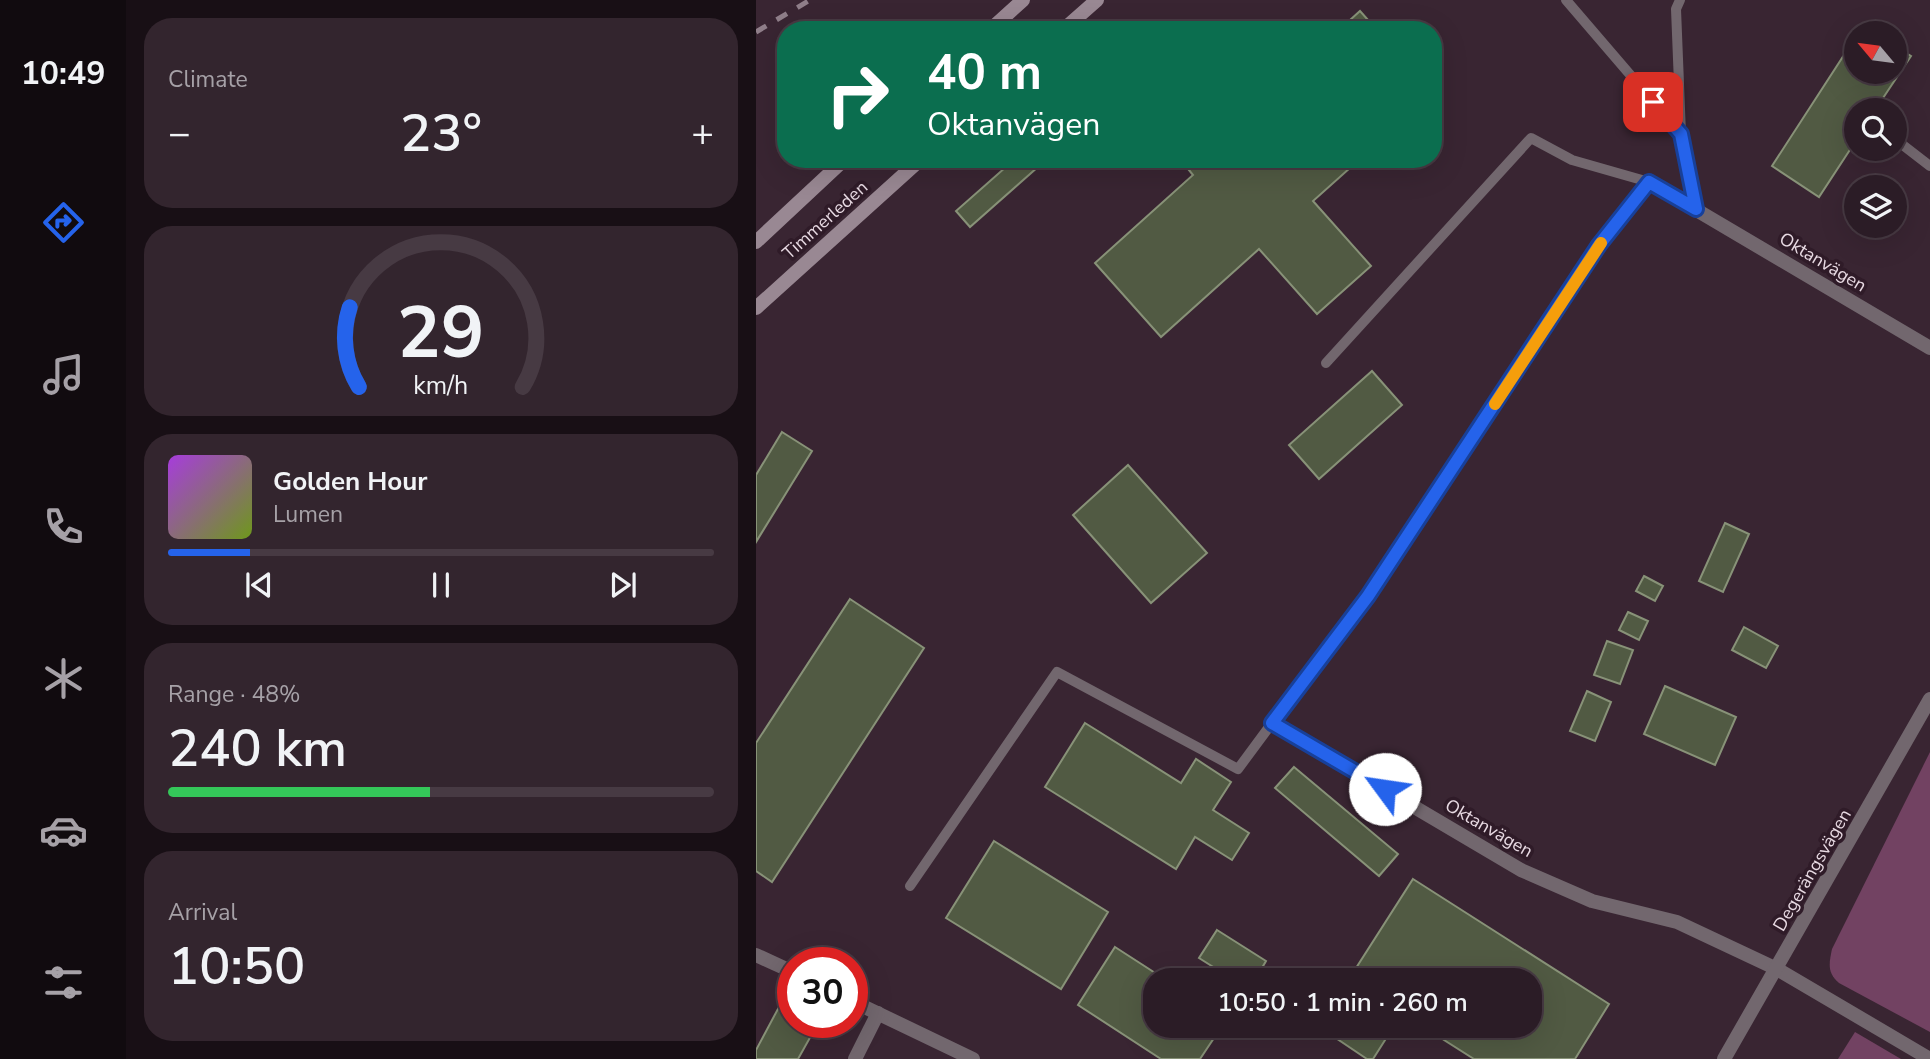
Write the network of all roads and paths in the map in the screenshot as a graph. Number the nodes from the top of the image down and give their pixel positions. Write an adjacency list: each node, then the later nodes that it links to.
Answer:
1 (1023, 0): 5 (main road)
2 (1097, 0): 6 (main road)
3 (1566, 0): 7 (lane)
4 (1680, 0): 7 (lane)
5 (999, 21)
6 (1073, 21)
7 (1681, 134): 13 (street)
8 (1907, 148): 9 (lane)
9 (1930, 166)
10 (835, 168): 14 (main road, Timmerleden)
11 (911, 168): 15 (main road, Timmerleden)
12 (1649, 182): 13 (street, Oktanvägen); 17 (lane); 19 (street)
13 (1696, 209): 16 (street, Oktanvägen)
14 (756, 242)
15 (756, 309)
16 (1930, 348)
17 (1326, 363)
18 (1930, 699): 23 (street, Degerängsvägen)
19 (1272, 723): 20 (lane); 23 (street, Oktanvägen)
20 (910, 886)
21 (756, 955): 22 (street)
22 (777, 965)
23 (1777, 969): 28 (street, Degerängsvägen); 29 (street, Oktanvägen)
24 (868, 1008): 25 (street)
25 (878, 1013): 26 (street); 27 (street)
26 (855, 1059)
27 (973, 1059)
28 (1724, 1059)
29 (1930, 1059)

